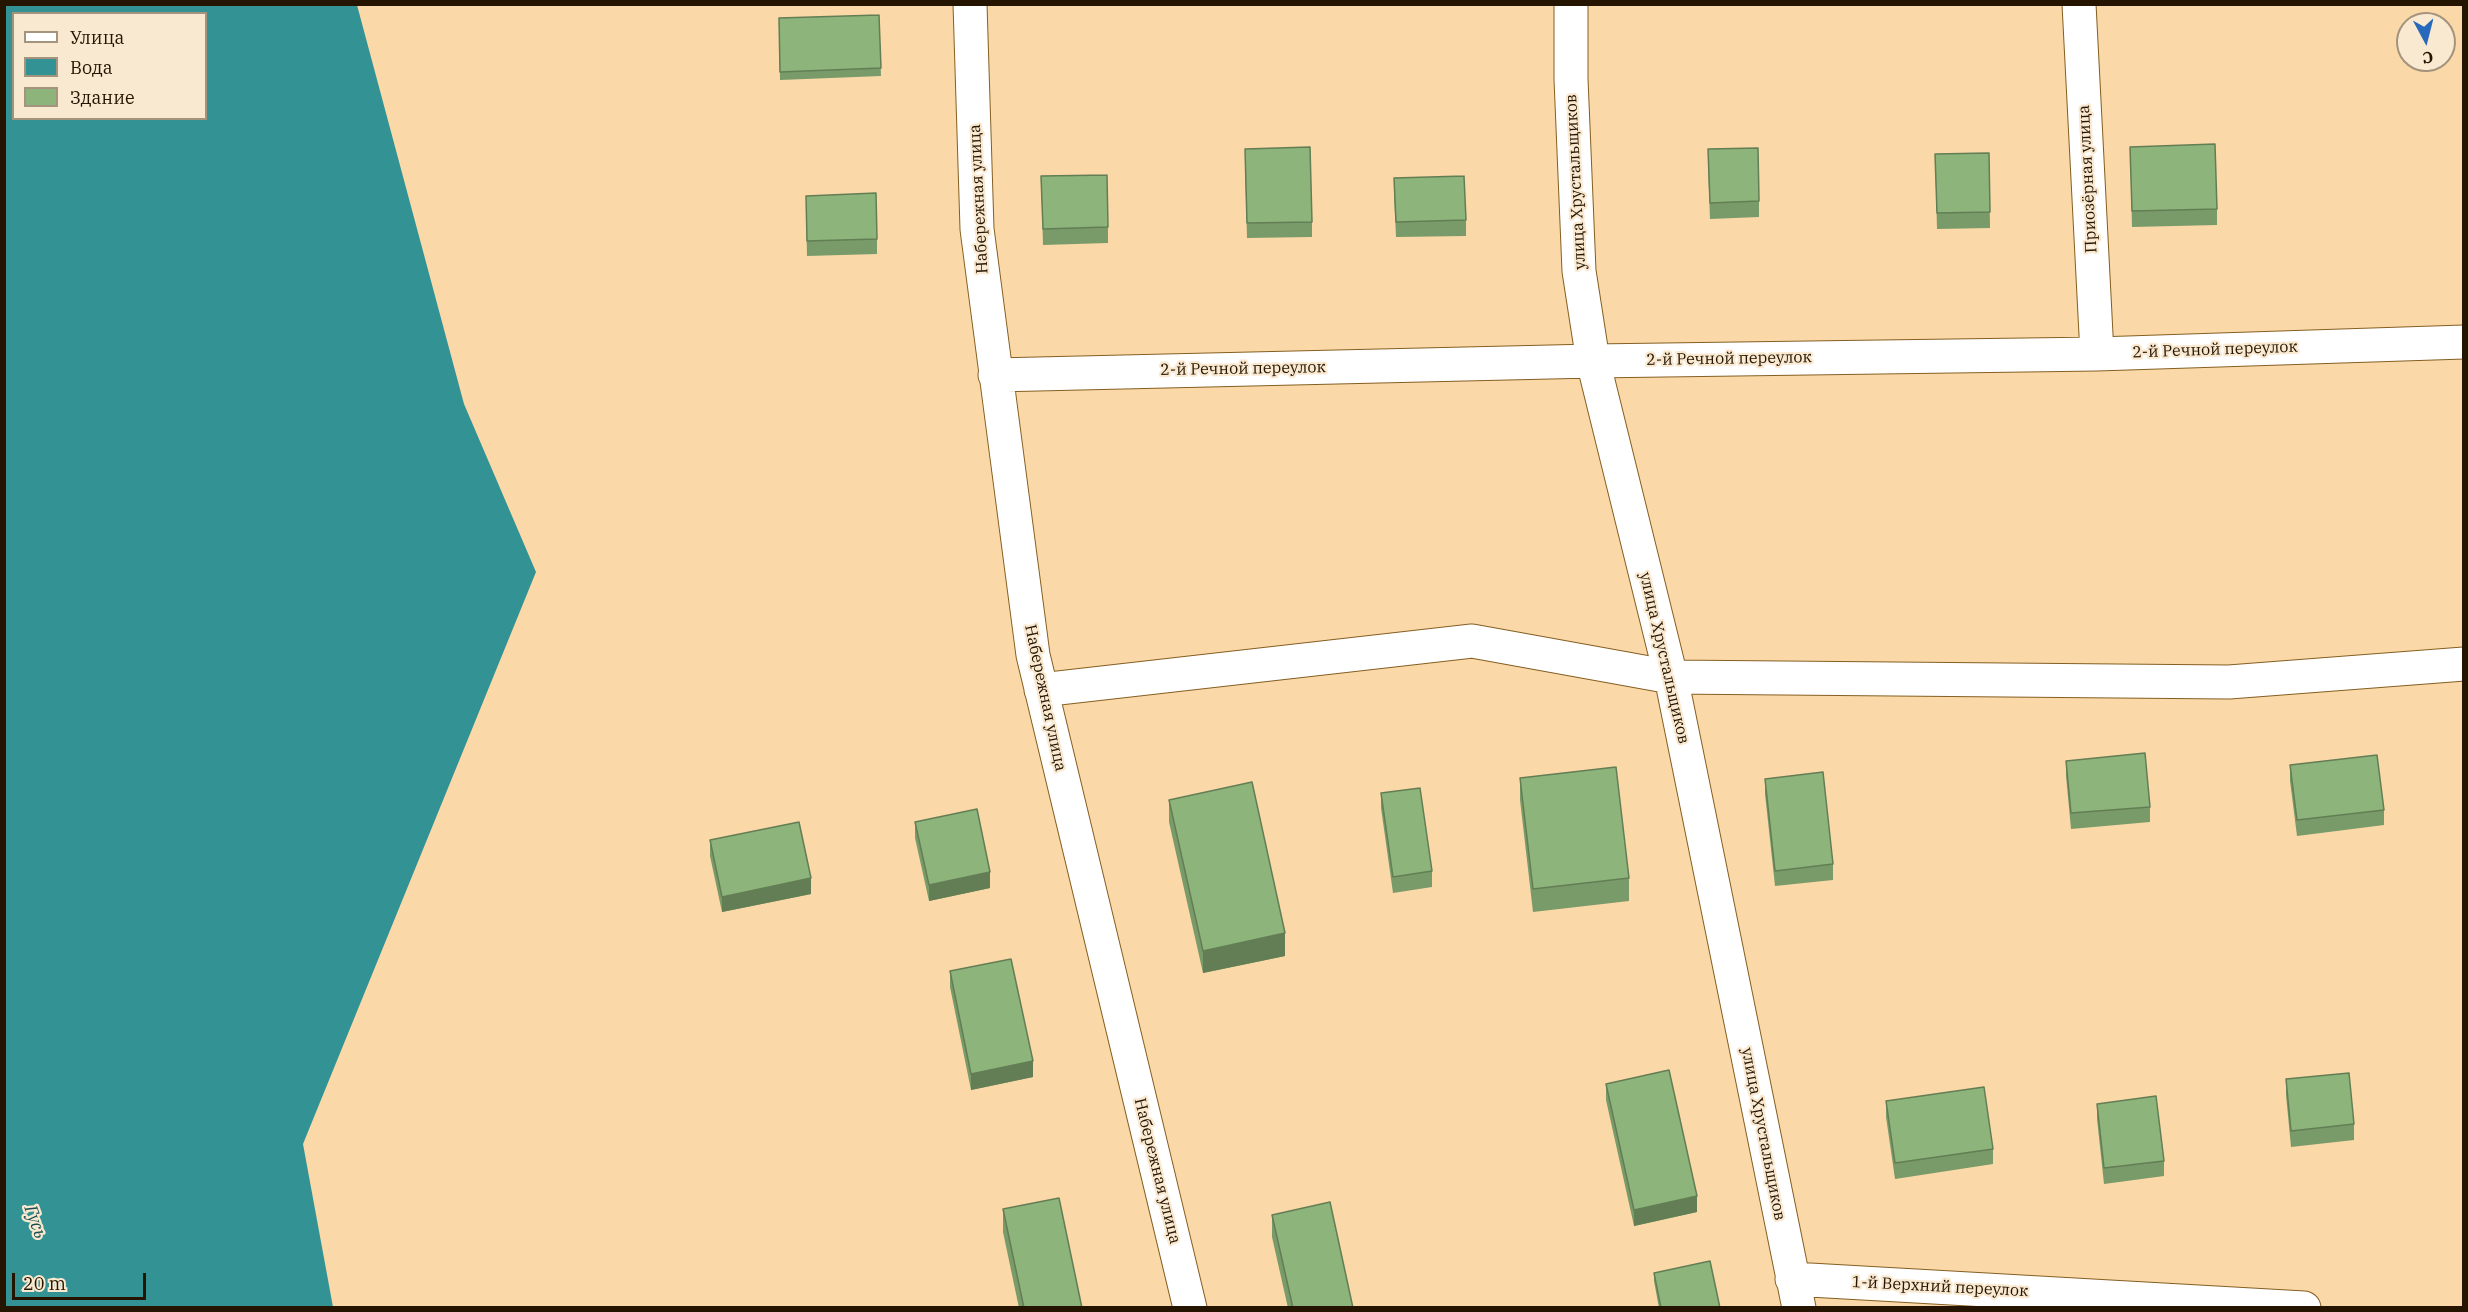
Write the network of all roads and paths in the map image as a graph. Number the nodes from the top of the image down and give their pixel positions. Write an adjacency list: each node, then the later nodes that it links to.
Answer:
1 (970, 4): 7 (street, Набережная улица)
2 (1571, 4): 6 (street, улица Хрустальщиков)
3 (2079, 4): 5 (street, Приозёрная улица)
4 (2463, 342): 5 (street, 2-й Речной переулок)
5 (2097, 354): 6 (street, 2-й Речной переулок)
6 (1593, 361): 7 (street, 2-й Речной переулок); 9 (street, улица Хрустальщиков)
7 (995, 375): 10 (street, Набережная улица)
8 (2463, 664): 9 (street)
9 (1671, 677): 10 (street); 11 (street, улица Хрустальщиков)
10 (1041, 690): 12 (street, Набережная улица)
11 (1796, 1293): 13 (street, 1-й Верхний переулок)
12 (1190, 1308)
13 (2304, 1308)

